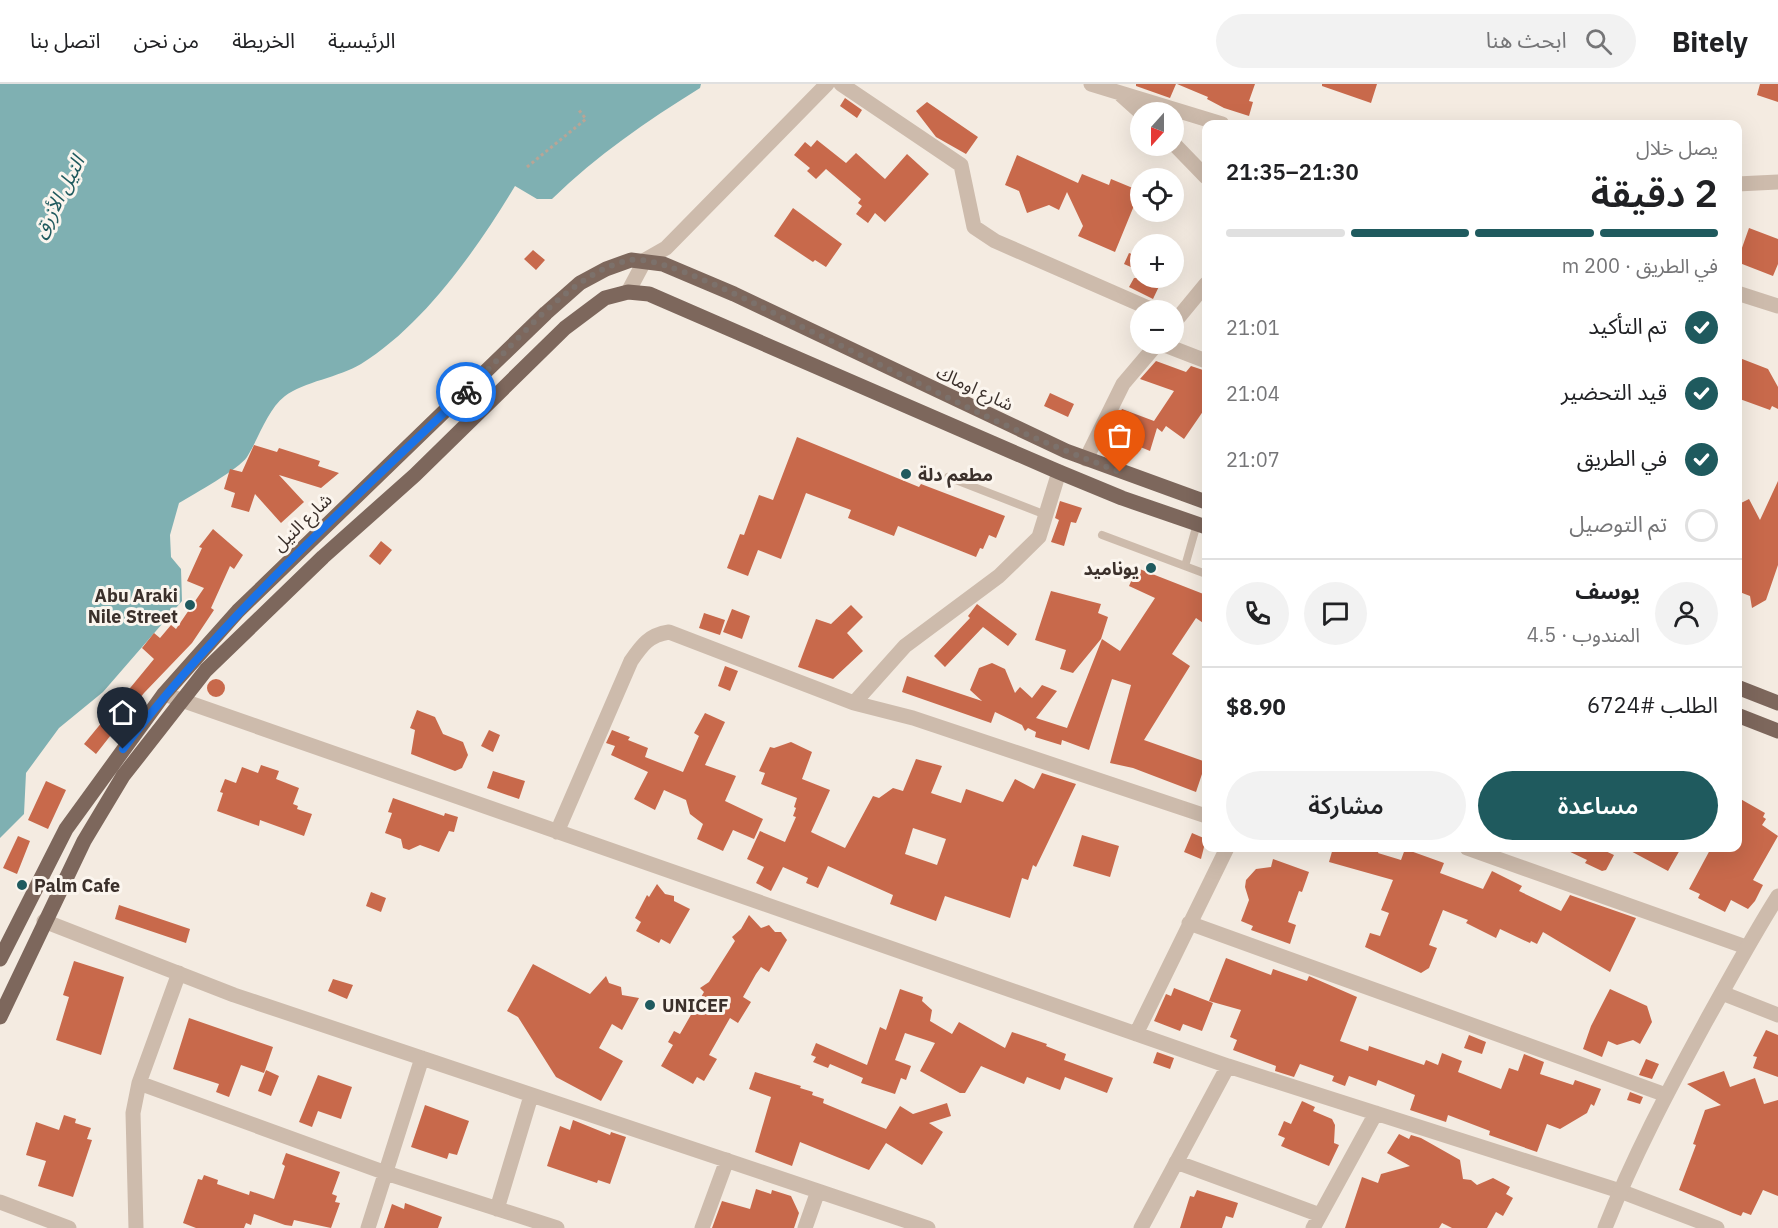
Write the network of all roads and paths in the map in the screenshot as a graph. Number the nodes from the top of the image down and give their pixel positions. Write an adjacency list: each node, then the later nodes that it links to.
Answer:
1 (827, 84): 13 (street)
2 (841, 84): 18 (street)
3 (1091, 84): 4 (street)
4 (1119, 93): 5 (street); 7 (street)
5 (1130, 103)
6 (578, 109): 9 (path)
7 (1209, 120)
8 (1184, 155): 10 (street)
9 (527, 168)
10 (1202, 173)
11 (1778, 182): 12 (street)
12 (1742, 184)
13 (645, 260): 15 (street); 16 (main road, شارع النيل); 34 (main road, شارع النيل)
14 (1202, 289): 20 (street)
15 (628, 292): 25 (main road); 35 (main road)
16 (734, 294): 24 (main road, شارع اوماك)
17 (1742, 295): 19 (street)
18 (1130, 300)
19 (1778, 306)
20 (1184, 310)
21 (1184, 352): 23 (street)
22 (1148, 354): 24 (street)
23 (1202, 359)
24 (1086, 459): 27 (main road, شارع اوماك)
25 (1059, 472): 28 (street); 29 (main road)
26 (948, 477): 28 (lane)
27 (1202, 501)
28 (1046, 515): 36 (street)
29 (1202, 525): 31 (lane)
30 (1102, 535): 31 (lane)
31 (1185, 566): 32 (lane)
32 (1202, 572)
33 (1742, 689): 37 (main road)
34 (164, 694): 35 (street); 48 (main road, شارع النيل)
35 (180, 701): 41 (street); 45 (main road)
36 (854, 703): 40 (street); 41 (street)
37 (1778, 703)
38 (1742, 717): 39 (main road)
39 (1775, 732)
40 (1202, 815)
41 (557, 832): 53 (street)
42 (1225, 852): 46 (street)
43 (1478, 852): 47 (street)
44 (1778, 896): 47 (street)
45 (44, 921): 49 (street); 52 (main road)
46 (1189, 923): 53 (street); 57 (street)
47 (1746, 947): 50 (street)
48 (0, 959)
49 (178, 973): 54 (street); 56 (street)
50 (1722, 993): 51 (street); 57 (street)
51 (1778, 1015)
52 (0, 1017)
53 (1136, 1034): 55 (street)
54 (422, 1058): 58 (street); 62 (street)
55 (1228, 1066): 59 (street); 61 (street)
56 (139, 1083): 62 (street); 69 (street)
57 (1666, 1095): 64 (street)
58 (531, 1096): 60 (street); 66 (street)
59 (1376, 1113): 64 (street); 67 (street)
60 (727, 1160): 63 (street); 72 (street)
61 (1176, 1162): 67 (street); 75 (street)
62 (386, 1173): 66 (street); 70 (street)
63 (818, 1191): 73 (street); 74 (street)
64 (1620, 1191): 76 (street); 77 (street)
65 (0, 1202): 68 (street)
66 (497, 1209): 71 (street)
67 (1316, 1222)
68 (69, 1228)
69 (136, 1228)
70 (368, 1228)
71 (557, 1228)
72 (702, 1228)
73 (805, 1228)
74 (928, 1228)
75 (1141, 1228)
76 (1605, 1228)
77 (1717, 1228)

